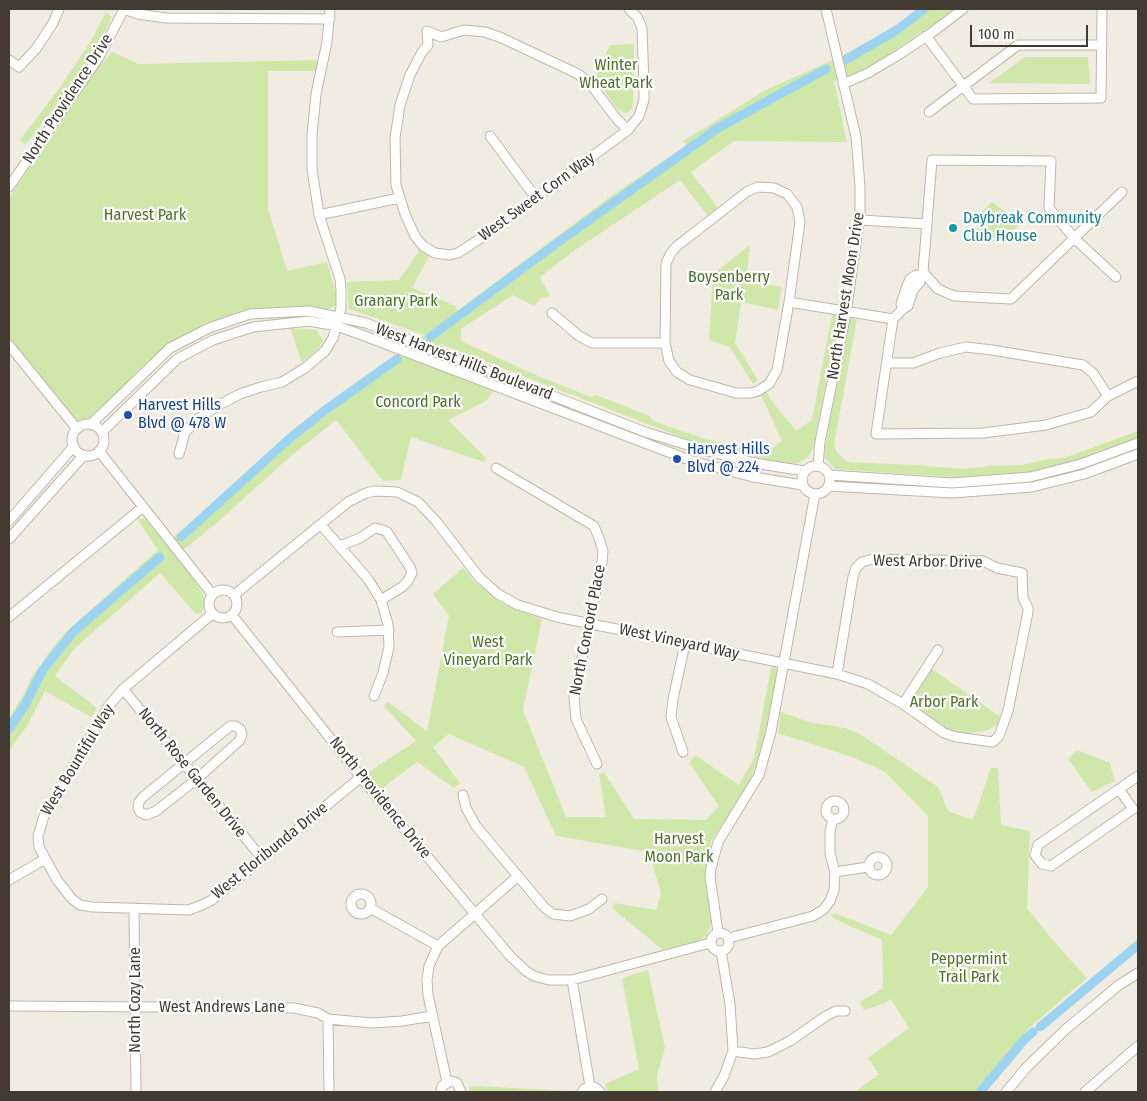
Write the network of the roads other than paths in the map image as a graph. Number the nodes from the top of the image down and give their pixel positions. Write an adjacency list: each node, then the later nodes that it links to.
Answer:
1 (59, 9): 11 (street)
2 (124, 9): 8 (street); 17 (street, North Providence Drive)
3 (330, 9): 8 (street)
4 (630, 9): 15 (street, West Sweet Corn Way)
5 (826, 9): 12 (street, North Harvest Moon Drive)
6 (963, 9): 9 (street)
7 (1102, 9): 10 (street)
8 (330, 19): 21 (street)
9 (926, 36): 12 (street); 13 (street)
10 (1102, 45): 13 (street); 13 (street)
11 (9, 60)
12 (843, 84): 22 (street, North Harvest Moon Drive)
13 (964, 86): 14 (street)
14 (929, 112)
15 (628, 130): 19 (street); 20 (street, West Sweet Corn Way)
16 (490, 136): 20 (street)
17 (9, 187)
18 (1122, 192): 24 (street)
19 (399, 198): 20 (street, West Sweet Corn Way); 21 (street)
20 (536, 198)
21 (319, 216): 30 (street)
22 (860, 220): 23 (street); 28 (street, North Harvest Moon Drive)
23 (927, 224): 24 (street); 25 (street)
24 (1074, 238): 25 (street); 26 (street)
25 (922, 274): 31 (street)
26 (1116, 277)
27 (789, 302): 28 (street); 33 (street); 33 (street)
28 (846, 312): 31 (street); 47 (street, North Harvest Moon Drive)
29 (552, 313): 33 (street)
30 (338, 316): 32 (street); 38 (street, West Harvest Hills Boulevard); 49 (street, West Harvest Hills Boulevard)
31 (893, 319): 35 (street)
32 (336, 326): 40 (street, West Harvest Hills Boulevard); 44 (street); 51 (street, West Harvest Hills Boulevard)
33 (665, 344)
34 (9, 345): 39 (street)
35 (887, 363): 37 (street); 37 (street)
36 (1138, 381): 37 (street)
37 (1108, 396)
38 (91, 424): 39 (street); 40 (street)
39 (77, 429): 42 (street)
40 (102, 432): 43 (street)
41 (1138, 443): 50 (street)
42 (74, 446): 46 (street); 55 (street)
43 (99, 451): 46 (street); 54 (street)
44 (179, 454)
45 (1138, 454): 52 (street)
46 (84, 455): 57 (street)
47 (818, 466): 49 (street); 50 (street)
48 (496, 468): 65 (street, North Concord Place)
49 (805, 471): 51 (street)
50 (829, 475): 52 (street)
51 (803, 485): 53 (street)
52 (828, 486): 53 (street)
53 (815, 494): 70 (street)
54 (143, 507): 59 (street); 64 (street)
55 (9, 521)
56 (321, 526): 58 (street); 60 (street); 65 (street, West Vineyard Way)
57 (9, 539)
58 (340, 546): 61 (street); 61 (street)
59 (212, 594): 60 (street); 62 (street)
60 (234, 595): 63 (street)
61 (381, 600): 66 (street)
62 (212, 614): 63 (street); 72 (street, West Bountiful Way)
63 (232, 615): 79 (street, North Providence Drive)
64 (9, 616)
65 (590, 624): 68 (street, West Vineyard Way); 78 (street, North Concord Place)
66 (389, 630): 67 (street); 73 (street)
67 (337, 632)
68 (685, 644): 70 (street, West Vineyard Way); 76 (street)
69 (938, 650): 74 (street)
70 (784, 664): 71 (street, West Vineyard Way); 95 (street)
71 (837, 674): 74 (street, West Vineyard Way); 75 (street, West Arbor Drive)
72 (123, 689): 77 (street, North Rose Garden Drive); 86 (street, West Bountiful Way)
73 (374, 696)
74 (902, 704): 75 (street, West Vineyard Way)
75 (993, 742)
76 (683, 752)
77 (184, 763): 81 (street, North Rose Garden Drive); 81 (street); 81 (street)
78 (597, 764)
79 (361, 776): 85 (street, West Floribunda Drive); 94 (street, North Providence Drive)
80 (1138, 776): 82 (street)
81 (197, 778): 85 (street, North Rose Garden Drive)
82 (1119, 789): 82 (street)
83 (462, 795): 89 (street)
84 (833, 819): 88 (street)
85 (261, 858): 92 (street, West Floribunda Drive)
86 (45, 859): 90 (street); 92 (street, West Floribunda Drive)
87 (868, 867): 88 (street)
88 (835, 872): 96 (street)
89 (517, 877): 91 (street); 94 (street)
90 (9, 880)
91 (602, 899)
92 (134, 908): 103 (street, North Cozy Lane)
93 (370, 908): 98 (street)
94 (475, 913): 98 (street); 101 (street, North Providence Drive)
95 (718, 932): 96 (street); 97 (street)
96 (729, 938): 99 (street)
97 (710, 944): 99 (street); 101 (street)
98 (438, 946): 105 (street)
99 (720, 951): 108 (street)
100 (1138, 973): 111 (street)
101 (572, 980): 110 (street)
102 (9, 1006): 103 (street, West Andrews Lane)
103 (136, 1008): 106 (street, West Andrews Lane); 112 (street, North Cozy Lane)
104 (845, 1011): 108 (street)
105 (432, 1016): 106 (street, West Andrews Lane); 109 (street)
106 (328, 1019): 113 (street)
107 (1138, 1046): 119 (street)
108 (733, 1051): 118 (street)
109 (447, 1082): 114 (street); 115 (street)
110 (590, 1086): 116 (street); 117 (street)
111 (1010, 1091)
112 (136, 1092)
113 (329, 1092)
114 (440, 1092)
115 (461, 1092)
116 (582, 1092)
117 (600, 1092)
118 (715, 1092)
119 (1085, 1092)

